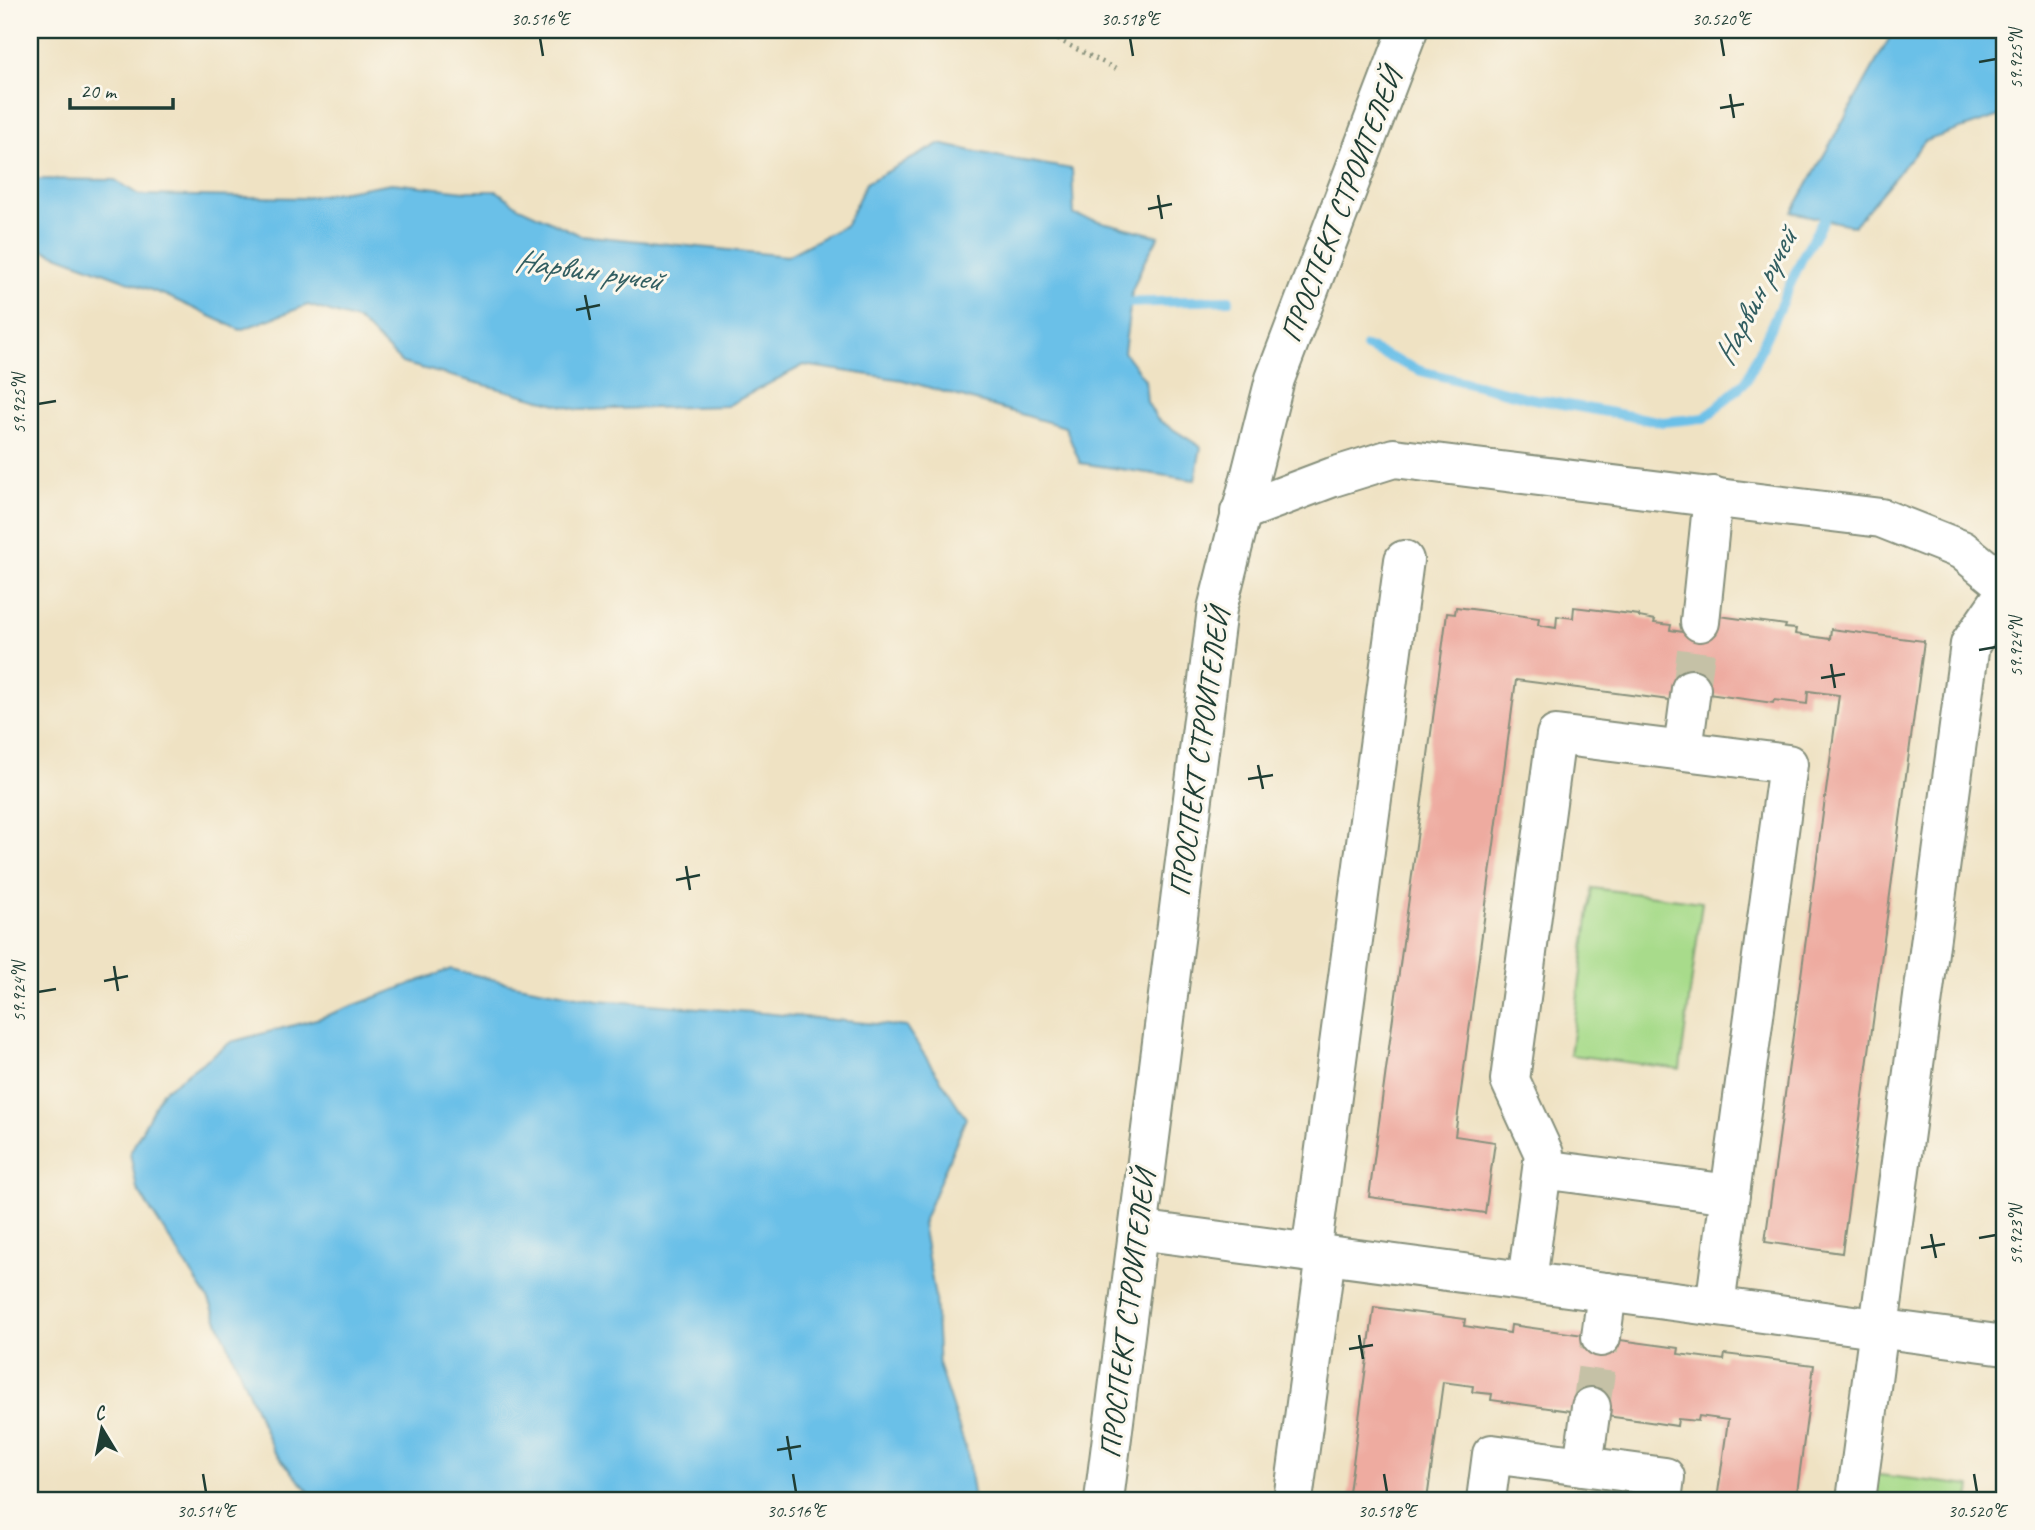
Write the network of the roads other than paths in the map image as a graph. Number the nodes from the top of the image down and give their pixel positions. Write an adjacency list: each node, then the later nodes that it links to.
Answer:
1 (1408, 30): 3 (street, ПРОСПЕКТ СТРОИТЕЛЕЙ)
2 (1713, 496): 3 (street); 5 (street); 7 (street)
3 (1240, 512): 12 (street, ПРОСПЕКТ СТРОИТЕЛЕЙ)
4 (1404, 560): 13 (street)
5 (2005, 585)
6 (2005, 593): 17 (street)
7 (1700, 622)
8 (1691, 689): 9 (street)
9 (1683, 750): 10 (street); 11 (street)
10 (1542, 1169): 11 (street); 14 (street)
11 (1730, 1194): 16 (street)
12 (1138, 1230): 13 (street); 22 (street, ПРОСПЕКТ СТРОИТЕЛЕЙ)
13 (1319, 1254): 14 (street); 23 (street)
14 (1527, 1281): 15 (street)
15 (1606, 1292): 16 (street); 18 (street)
16 (1715, 1306): 17 (street)
17 (1879, 1328): 19 (street); 26 (street)
18 (1601, 1337)
19 (2005, 1345)
20 (1591, 1407): 21 (street)
21 (1583, 1466): 24 (street); 25 (street)
22 (1104, 1500)
23 (1293, 1500)
24 (1486, 1500)
25 (1662, 1500)
26 (1856, 1500)

